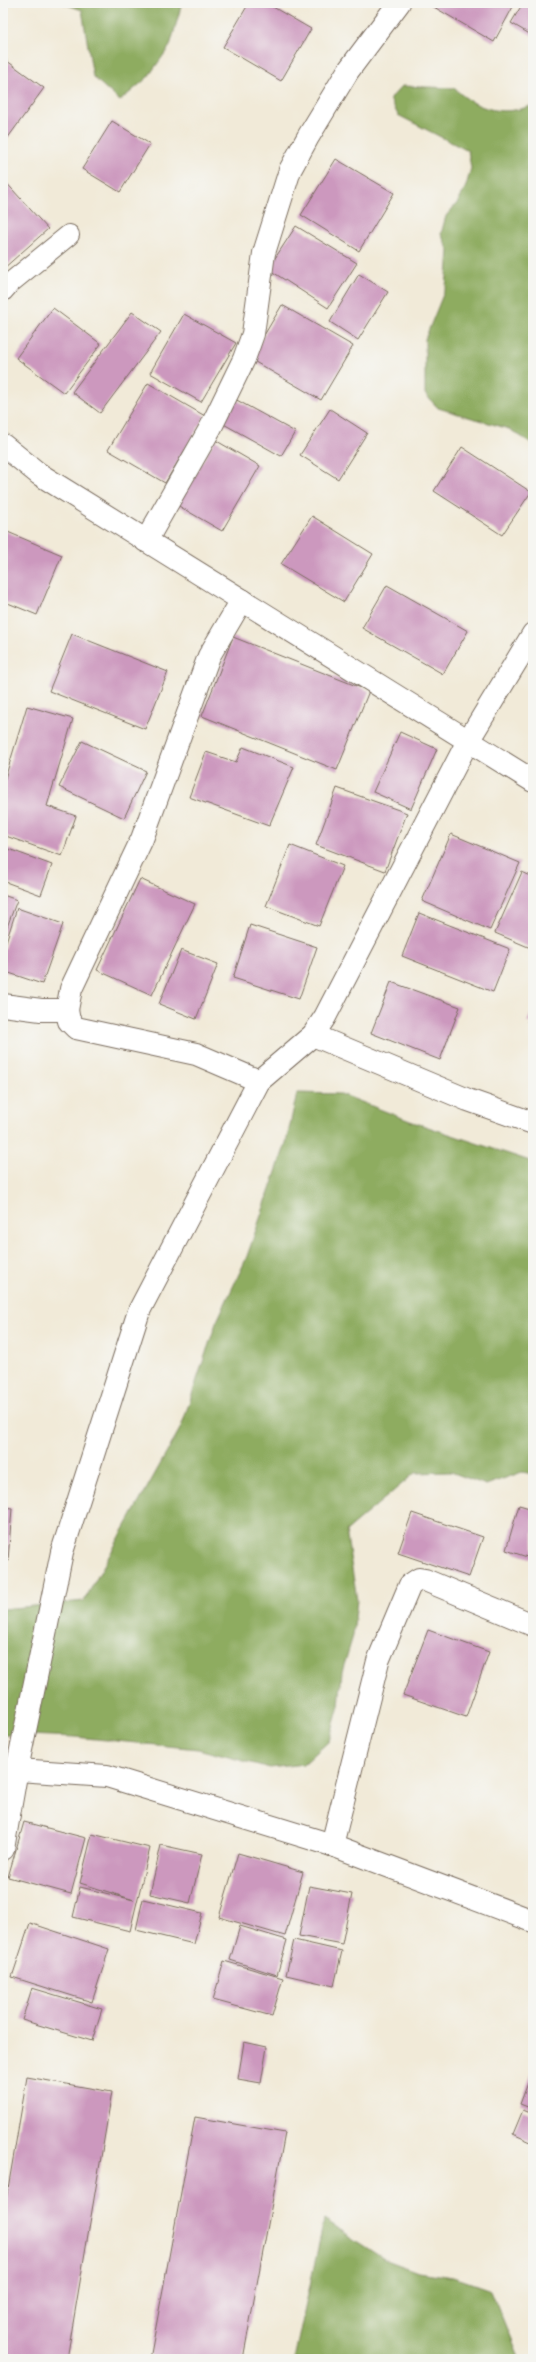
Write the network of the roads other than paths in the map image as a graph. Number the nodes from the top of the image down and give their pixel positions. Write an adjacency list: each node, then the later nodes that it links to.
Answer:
1 (399, 3): 5 (street)
2 (69, 235): 3 (lane)
3 (3, 291)
4 (3, 445): 5 (street)
5 (146, 541): 6 (street)
6 (242, 600): 8 (street); 11 (street)
7 (533, 634): 8 (street)
8 (468, 741): 9 (street); 12 (street)
9 (533, 781)
10 (3, 1006): 11 (street)
11 (67, 1010): 13 (street)
12 (313, 1035): 13 (street); 14 (street)
13 (259, 1081): 16 (street)
14 (533, 1123)
15 (533, 1625): 17 (street)
16 (10, 1769): 17 (street); 18 (street)
17 (332, 1845): 19 (street)
18 (3, 1849)
19 (533, 1920)

